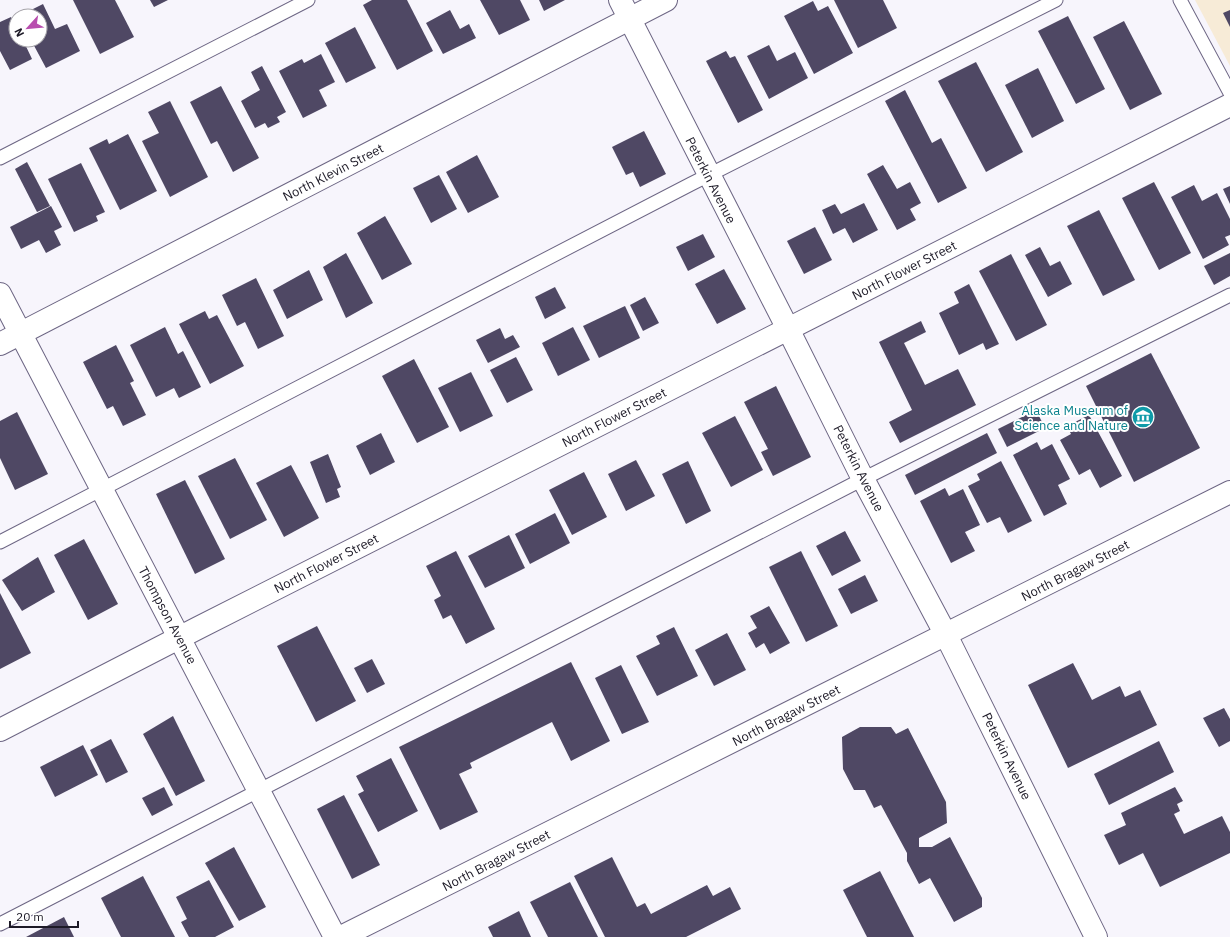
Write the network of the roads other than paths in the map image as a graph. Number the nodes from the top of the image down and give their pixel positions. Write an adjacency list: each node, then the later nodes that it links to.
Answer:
1 (308, 0): 8 (lane)
2 (666, 0): 5 (street, North Klevin Street)
3 (1056, 0): 9 (lane)
4 (1180, 0): 6 (lane)
5 (625, 9): 9 (street, Peterkin Avenue); 13 (street, North Klevin Street)
6 (1230, 93)
7 (1230, 105): 12 (street, North Flower Street)
8 (0, 158)
9 (709, 175): 12 (street, Peterkin Avenue); 16 (lane)
10 (0, 294): 13 (street, Thompson Avenue)
11 (1230, 294): 15 (lane)
12 (788, 329): 15 (street, Peterkin Avenue); 20 (street, North Flower Street)
13 (20, 334): 14 (street, North Klevin Street); 16 (street, Thompson Avenue)
14 (0, 344)
15 (863, 478): 19 (street, Peterkin Avenue); 22 (lane)
16 (102, 489): 18 (lane); 20 (street, Thompson Avenue)
17 (1230, 492): 19 (street, North Bragaw Street)
18 (0, 542)
19 (946, 635): 24 (street, Peterkin Avenue); 26 (street, North Bragaw Street)
20 (180, 637): 21 (street, North Flower Street); 22 (street, Thompson Avenue)
21 (0, 730)
22 (259, 791): 23 (lane); 25 (street, Thompson Avenue)
23 (0, 924)
24 (1089, 934)
25 (335, 937)
26 (341, 937)

